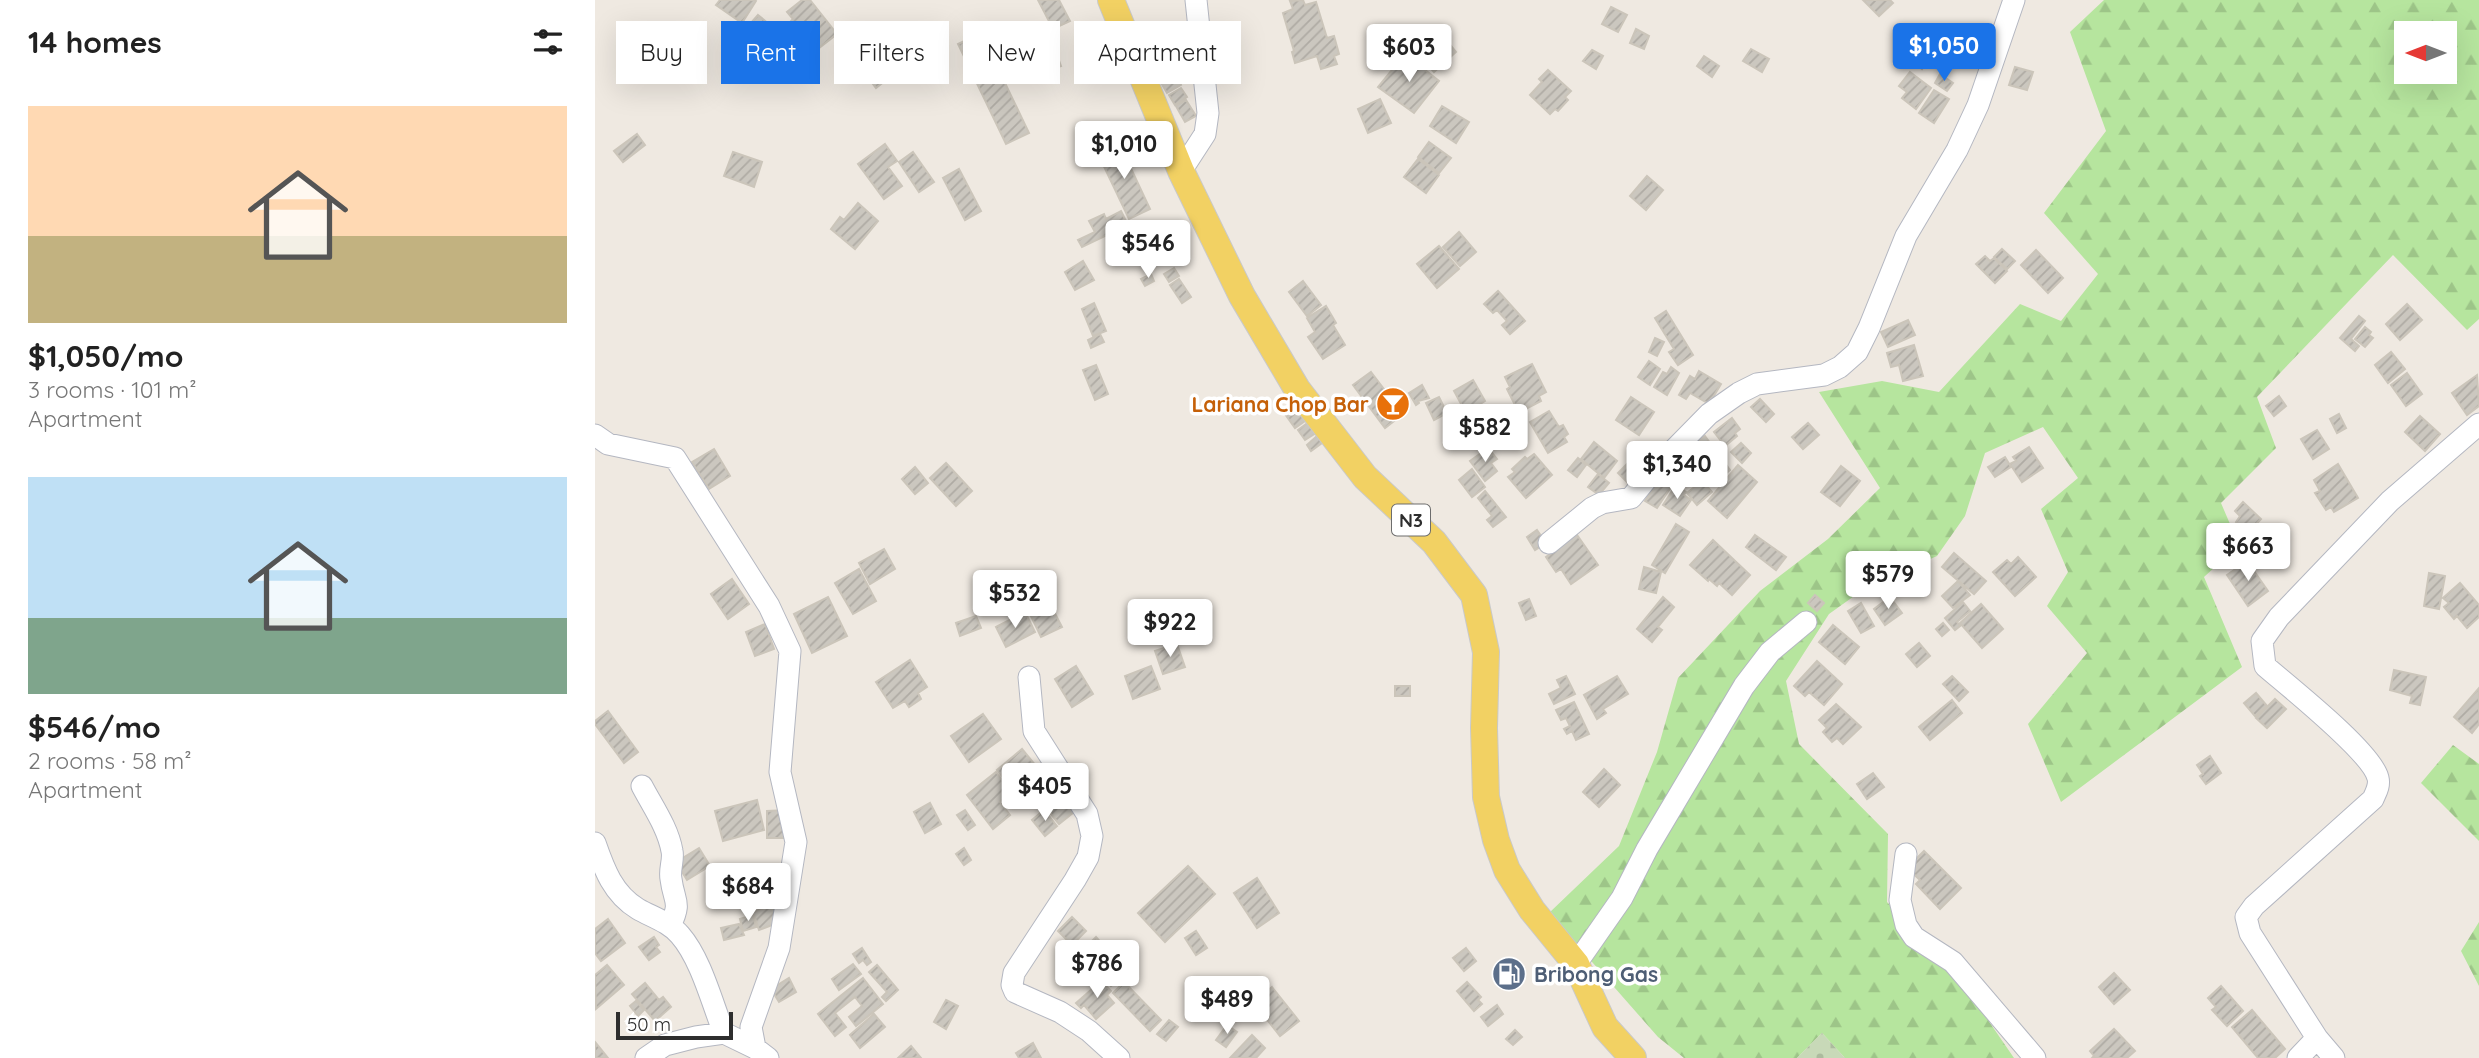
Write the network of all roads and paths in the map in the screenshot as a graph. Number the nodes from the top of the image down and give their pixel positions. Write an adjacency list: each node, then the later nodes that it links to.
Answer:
1 (1111, 0): 4 (main road, N3)
2 (1196, 0): 4 (street)
3 (2014, 0): 7 (street)
4 (1181, 171): 14 (main road, N3)
5 (2479, 424): 16 (street)
6 (595, 435): 17 (street)
7 (1549, 543)
8 (1807, 622): 14 (street)
9 (1030, 677): 19 (street)
10 (642, 786): 13 (street)
11 (595, 843): 13 (street)
12 (1906, 853): 21 (street)
13 (670, 926): 15 (street)
14 (1576, 964): 20 (main road, N3)
15 (724, 1033): 17 (street); 18 (street)
16 (2317, 1038): 22 (street); 23 (street)
17 (761, 1053)
18 (646, 1058)
19 (1119, 1058)
20 (1633, 1058)
21 (2035, 1058)
22 (2298, 1058)
23 (2334, 1058)

